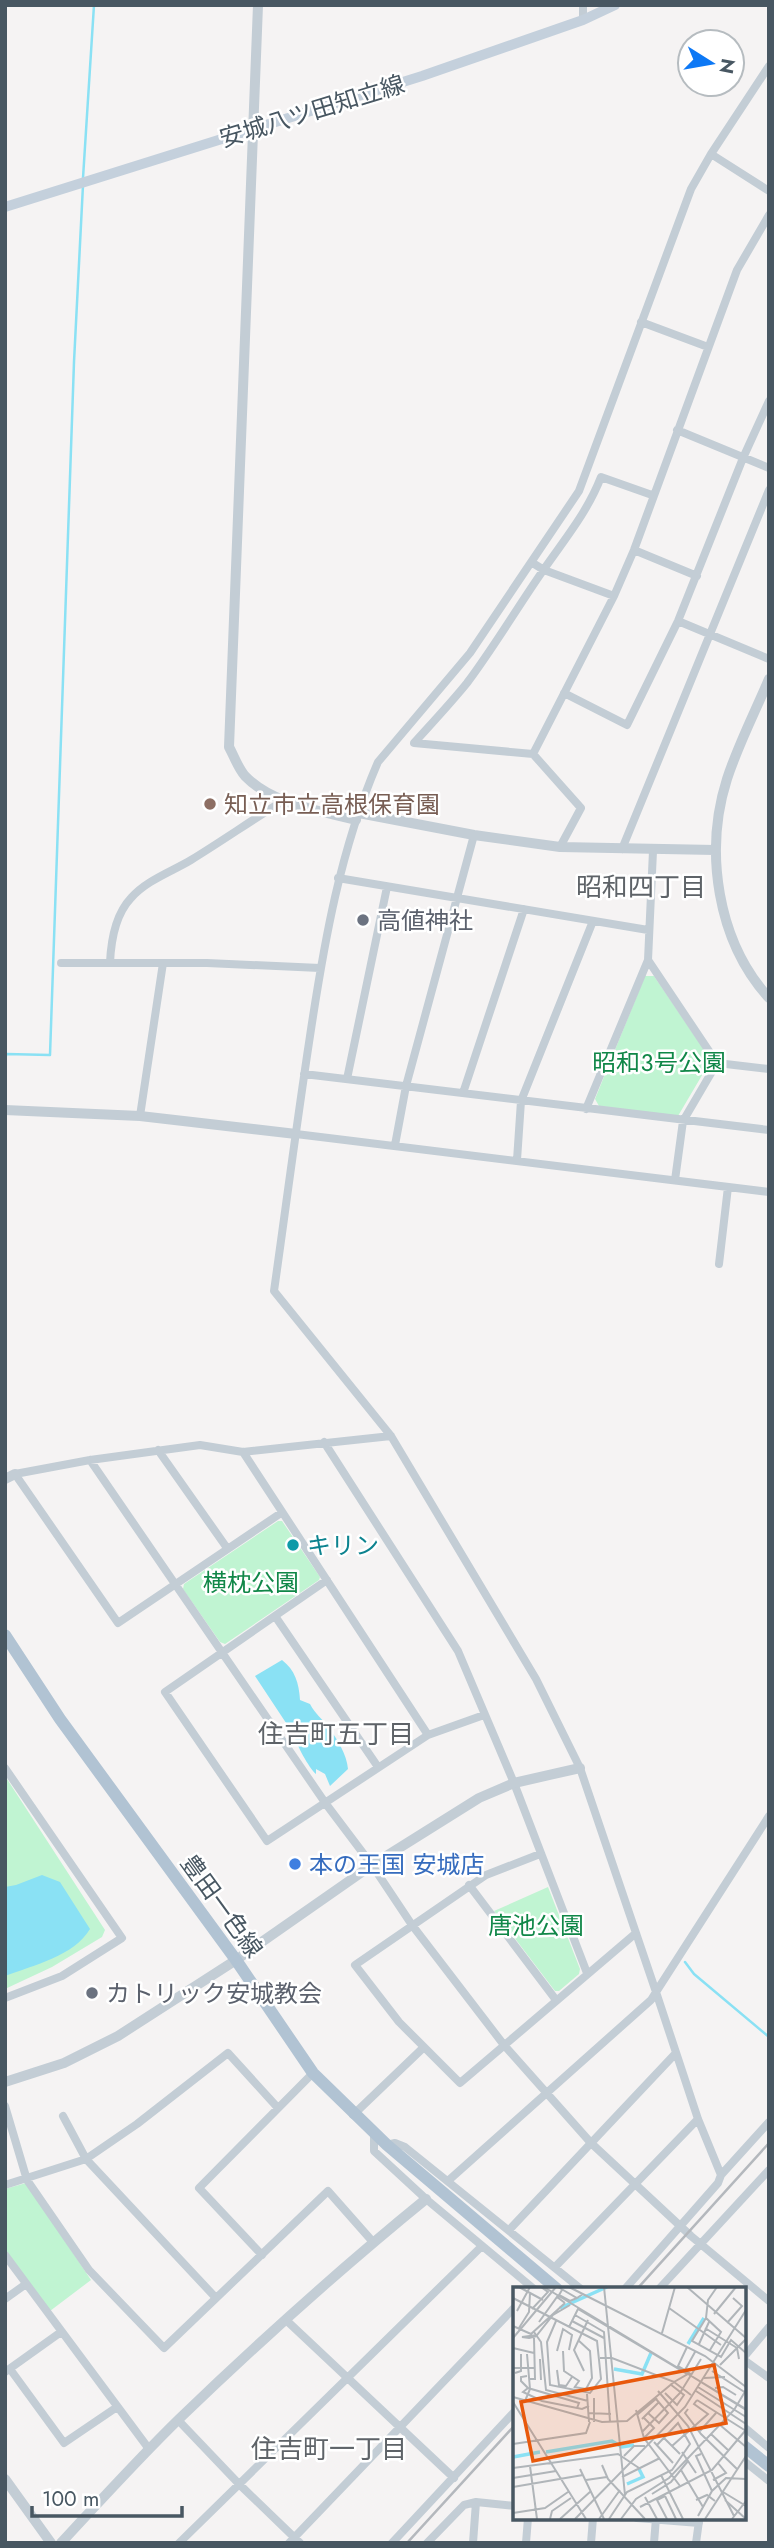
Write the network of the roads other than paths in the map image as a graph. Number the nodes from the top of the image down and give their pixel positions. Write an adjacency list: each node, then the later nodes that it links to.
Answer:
1 (258, 5): 6 (street)
2 (583, 5): 4 (street)
3 (615, 5): 4 (main road, 安城八ツ田知立線)
4 (583, 20): 6 (main road, 安城八ツ田知立線)
5 (769, 66): 7 (street)
6 (254, 129): 9 (main road, 安城八ツ田知立線); 30 (street)
7 (711, 154): 8 (street); 11 (street)
8 (769, 191)
9 (5, 207)
10 (769, 215): 12 (street)
11 (641, 322): 12 (street); 20 (street)
12 (708, 347): 14 (street)
13 (769, 401): 15 (street)
14 (677, 430): 15 (street); 18 (street)
15 (743, 458): 16 (street); 22 (street)
16 (769, 468)
17 (769, 490): 25 (street)
18 (652, 495): 19 (street); 21 (street)
19 (634, 550): 22 (street); 23 (street)
20 (531, 562): 21 (street); 31 (street)
21 (544, 569): 23 (street); 29 (street)
22 (697, 576): 24 (street)
23 (614, 596): 28 (street)
24 (678, 621): 25 (street); 28 (street)
25 (710, 635): 26 (street); 34 (street)
26 (769, 659)
27 (769, 679): 35 (street)
28 (564, 693): 29 (street)
29 (533, 754): 33 (street)
30 (283, 801): 31 (street); 46 (street)
31 (357, 816): 32 (street); 37 (street)
32 (474, 835): 33 (street); 39 (street)
33 (560, 847): 34 (street)
34 (622, 849): 36 (street)
35 (715, 850): 36 (street); 48 (street)
36 (653, 851): 42 (street)
37 (338, 878): 38 (street); 47 (street)
38 (387, 887): 39 (street); 52 (street)
39 (457, 898): 40 (street); 53 (street)
40 (524, 909): 41 (street); 54 (street)
41 (593, 921): 42 (street); 55 (street)
42 (648, 930): 43 (street)
43 (648, 960): 49 (street); 56 (street)
44 (61, 963): 46 (street)
45 (163, 963): 46 (street); 47 (street); 58 (street)
46 (110, 964)
47 (320, 968): 51 (street)
48 (769, 998)
49 (717, 1063): 50 (street); 59 (street)
50 (769, 1069)
51 (304, 1074): 52 (street); 61 (street)
52 (347, 1079): 53 (street)
53 (405, 1086): 54 (street); 62 (street)
54 (463, 1093): 55 (street)
55 (521, 1101): 56 (street); 63 (street)
56 (586, 1109): 59 (street)
57 (5, 1110): 58 (street)
58 (140, 1116): 61 (street)
59 (683, 1121): 60 (street); 64 (street)
60 (769, 1130)
61 (296, 1134): 62 (street); 68 (street)
62 (395, 1144): 63 (street)
63 (517, 1160): 64 (street)
64 (675, 1180): 65 (street)
65 (728, 1187): 66 (street); 67 (street)
66 (769, 1192)
67 (719, 1264)
68 (391, 1436): 69 (street); 85 (street)
69 (324, 1442): 71 (street); 81 (street)
70 (158, 1450): 71 (street); 72 (street); 75 (street)
71 (243, 1452): 74 (street)
72 (90, 1460): 73 (street); 77 (street)
73 (10, 1477): 77 (street)
74 (281, 1513): 75 (street); 76 (street)
75 (227, 1548): 77 (street)
76 (327, 1580): 78 (street); 82 (street)
77 (176, 1585): 80 (street)
78 (275, 1616): 80 (street); 83 (street)
79 (5, 1635): 94 (main road, 豊田一色線)
80 (222, 1652): 87 (street); 87 (street)
81 (484, 1715): 82 (street); 86 (street)
82 (428, 1735): 83 (street)
83 (378, 1767): 87 (street)
84 (5, 1768): 97 (street)
85 (580, 1768): 86 (street); 93 (street)
86 (514, 1783): 89 (street); 90 (street)
87 (326, 1804): 90 (street)
88 (769, 1816): 96 (street)
89 (540, 1854): 91 (street); 95 (street)
90 (372, 1866): 92 (street); 94 (street)
91 (468, 1885): 92 (street); 98 (street)
92 (412, 1925): 99 (street); 100 (street)
93 (636, 1933): 95 (street); 96 (street)
94 (236, 1960): 102 (main road, 豊田一色線); 103 (street)
95 (587, 1973): 98 (street)
96 (656, 1992): 101 (street); 104 (street)
97 (5, 1998)
98 (556, 2000): 99 (street)
99 (504, 2045): 100 (street); 104 (street)
100 (423, 2048): 107 (street)
101 (675, 2054): 109 (street); 112 (street)
102 (313, 2073): 106 (street); 107 (main road, 豊田一色線)
103 (5, 2082)
104 (546, 2094): 112 (street); 118 (street)
105 (5, 2106): 117 (street)
106 (278, 2108): 114 (street); 128 (street)
107 (353, 2115): 111 (main road, 豊田一色線)
108 (63, 2116): 114 (street)
109 (698, 2119): 116 (street); 120 (street)
110 (769, 2122): 116 (street)
111 (374, 2133): 113 (main road, 豊田一色線); 121 (street)
112 (591, 2143): 120 (street); 123 (street)
113 (387, 2146): 118 (street); 132 (main road, 豊田一色線)
114 (86, 2158): 117 (street); 136 (street)
115 (769, 2170): 125 (street)
116 (721, 2175): 122 (street)
117 (27, 2180): 119 (street); 136 (street)
118 (449, 2180): 123 (street)
119 (5, 2185)
120 (636, 2185): 122 (street); 129 (street)
121 (426, 2199): 124 (street); 126 (street)
122 (680, 2225): 125 (street); 134 (street)
123 (510, 2230): 129 (street)
124 (373, 2242): 128 (street); 140 (street)
125 (701, 2242): 135 (street); 138 (street)
126 (482, 2246): 131 (street); 146 (street)
127 (5, 2255): 130 (street)
128 (262, 2255): 136 (street)
129 (555, 2267): 133 (street)
130 (26, 2284): 137 (street); 142 (street)
131 (531, 2287)
132 (555, 2287)
133 (579, 2287)
134 (627, 2287)
135 (661, 2287)
136 (216, 2298)
137 (5, 2299)
138 (769, 2301)
139 (513, 2309): 151 (street)
140 (286, 2320): 146 (street); 150 (street)
141 (769, 2327): 143 (street)
142 (61, 2332): 145 (street); 148 (street)
143 (746, 2356)
144 (746, 2360): 147 (street)
145 (8, 2370): 148 (street)
146 (348, 2378): 151 (street); 161 (street)
147 (769, 2378)
148 (117, 2407): 155 (street)
149 (513, 2413): 158 (street)
150 (178, 2420): 155 (street); 161 (street)
151 (400, 2428): 158 (street); 169 (street)
152 (746, 2429): 154 (street)
153 (746, 2448): 157 (main road)
154 (769, 2448)
155 (149, 2449): 171 (street)
156 (746, 2463): 160 (street)
157 (769, 2466)
158 (454, 2478): 173 (street)
159 (5, 2479): 170 (street)
160 (769, 2481)
161 (239, 2484): 169 (street); 172 (street)
162 (476, 2502): 163 (street); 174 (street); 175 (street)
163 (513, 2506)
164 (528, 2520): 176 (street)
165 (593, 2520): 177 (street)
166 (656, 2520): 178 (street)
167 (678, 2520): 168 (street)
168 (699, 2521): 179 (street)
169 (294, 2541)
170 (51, 2543)
171 (61, 2543)
172 (179, 2543)
173 (392, 2543)
174 (427, 2543)
175 (473, 2543)
176 (526, 2543)
177 (591, 2543)
178 (654, 2543)
179 (696, 2543)

